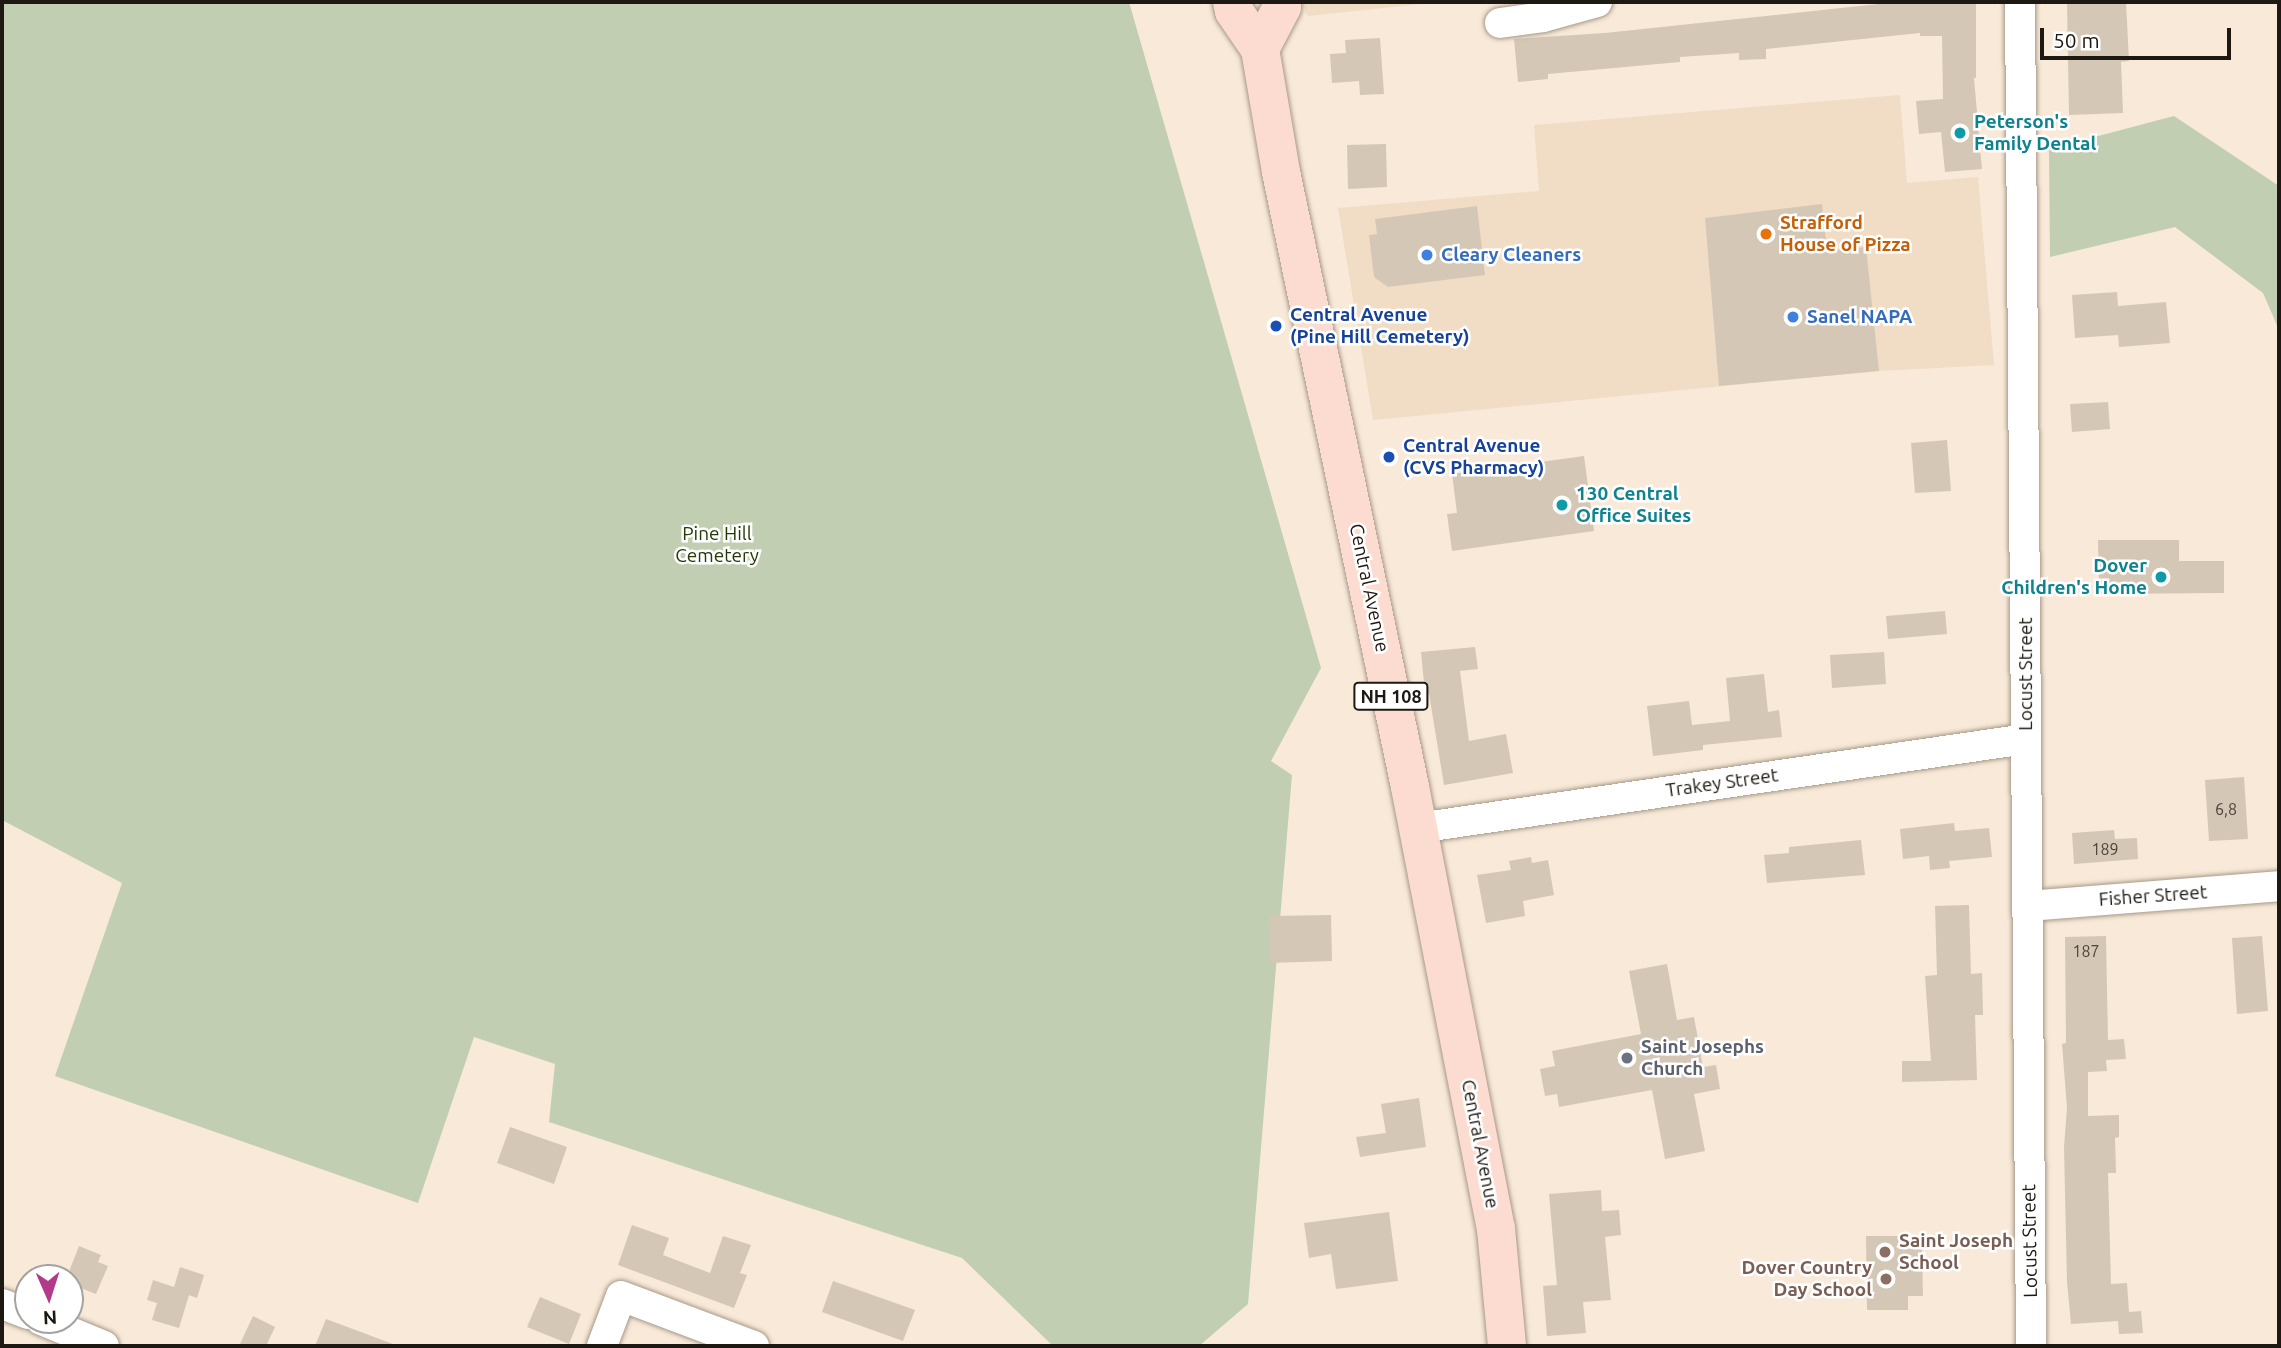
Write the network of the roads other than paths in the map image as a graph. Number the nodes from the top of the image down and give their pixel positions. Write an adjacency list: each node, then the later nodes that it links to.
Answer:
1 (1232, 2): 6 (main road)
2 (1281, 2): 6 (main road)
3 (1597, 2): 5 (street)
4 (2020, 2): 7 (street, Locust Street)
5 (1500, 23)
6 (1259, 49): 8 (main road, Central Avenue / NH 108)
7 (2026, 739): 8 (street, Trakey Street); 10 (street, Locust Street)
8 (1418, 828): 15 (main road, Central Avenue / NH 108)
9 (2279, 886): 10 (street, Fisher Street)
10 (2027, 906): 16 (street, Locust Street)
11 (75, 1334): 12 (street)
12 (104, 1346)
13 (602, 1346): 14 (street)
14 (754, 1346)
15 (1507, 1346)
16 (2031, 1346)

